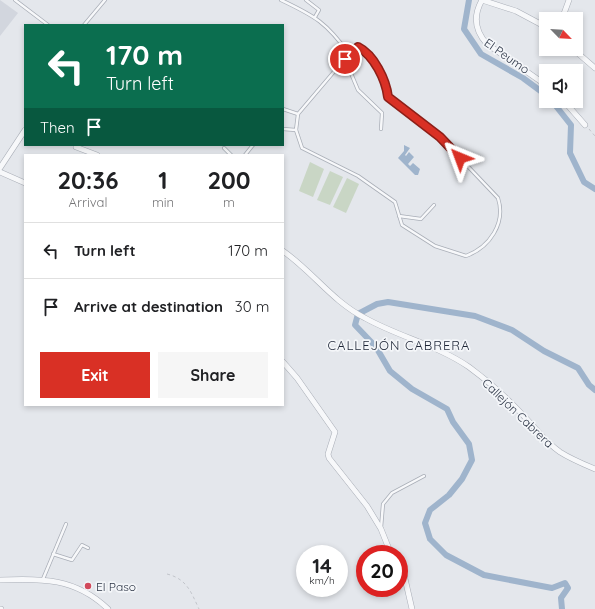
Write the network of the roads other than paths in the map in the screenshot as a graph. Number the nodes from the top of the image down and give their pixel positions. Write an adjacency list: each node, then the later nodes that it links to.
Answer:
1 (15, 0): 10 (lane)
2 (105, 0): 11 (lane)
3 (280, 0): 8 (lane)
4 (306, 0): 8 (lane)
5 (482, 0): 9 (street); 16 (street, El Peumo)
6 (569, 0): 7 (street)
7 (565, 12)
8 (315, 17): 12 (lane)
9 (539, 23)
10 (47, 24)
11 (85, 24)
12 (350, 54): 14 (lane); 35 (lane)
13 (581, 56): 15 (street)
14 (345, 59): 19 (lane); 22 (lane)
15 (595, 68)
16 (539, 80)
17 (570, 108): 20 (street)
18 (284, 109): 19 (lane)
19 (298, 114): 23 (lane)
20 (585, 126)
21 (284, 129): 23 (lane)
22 (381, 129)
23 (296, 130): 35 (lane)
24 (24, 132): 31 (street)
25 (252, 146): 30 (lane)
26 (76, 147): 28 (street)
27 (224, 148): 29 (lane)
28 (94, 154)
29 (230, 154)
30 (246, 154)
31 (0, 168)
32 (0, 172): 33 (street)
33 (24, 183)
34 (434, 205): 35 (lane)
35 (399, 216)
36 (284, 252): 38 (street, Callejón Cabrera)
37 (284, 363): 41 (street)
38 (595, 469)
39 (424, 476): 41 (lane)
40 (66, 524): 44 (lane)
41 (381, 529): 42 (street)
42 (388, 545)
43 (88, 548): 44 (lane)
44 (53, 554): 45 (lane)
45 (43, 579): 46 (street); 48 (street)
46 (0, 580)
47 (408, 592): 49 (street)
48 (108, 609)
49 (412, 609)

